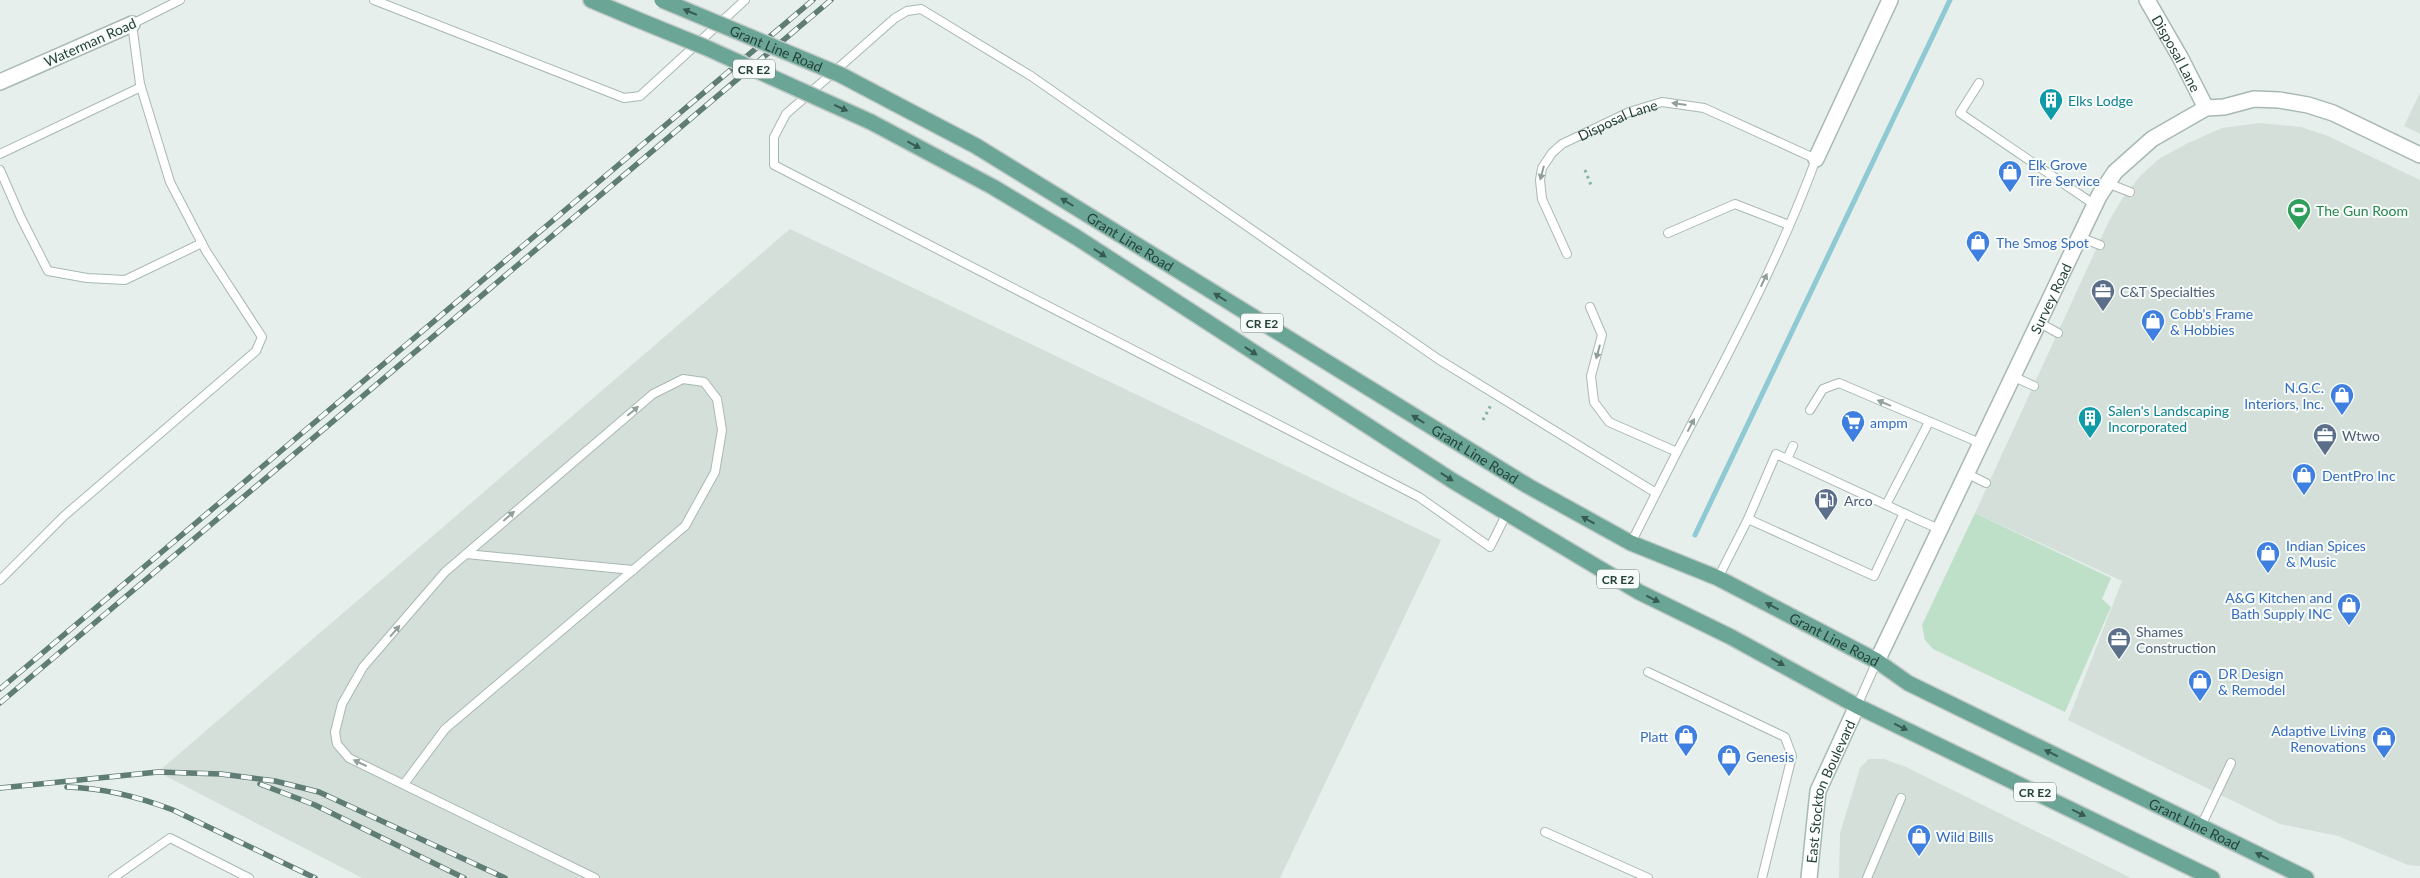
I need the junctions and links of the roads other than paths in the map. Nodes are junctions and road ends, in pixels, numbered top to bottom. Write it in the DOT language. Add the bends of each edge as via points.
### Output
graph roads {
  1 [pos="180,0"];
  2 [pos="374,0"];
  3 [pos="591,0"];
  4 [pos="662,0"];
  5 [pos="745,0"];
  6 [pos="1890,0"];
  7 [pos="2147,0"];
  8 [pos="132,24"];
  9 [pos="0,82"];
  10 [pos="1980,83"];
  11 [pos="141,87"];
  12 [pos="2206,108"];
  13 [pos="0,154"];
  14 [pos="2420,154"];
  15 [pos="1816,159"];
  16 [pos="0,170"];
  17 [pos="2107,183"];
  18 [pos="2130,192"];
  19 [pos="2095,205"];
  20 [pos="1790,225"];
  21 [pos="1668,233"];
  22 [pos="2079,237"];
  23 [pos="202,244"];
  24 [pos="2100,245"];
  25 [pos="1567,254"];
  26 [pos="1590,307"];
  27 [pos="2038,322"];
  28 [pos="2058,333"];
  29 [pos="2012,376"];
  30 [pos="2034,386"];
  31 [pos="1810,410"];
  32 [pos="1929,422"];
  33 [pos="1980,443"];
  34 [pos="1793,446"];
  35 [pos="1677,452"];
  36 [pos="1787,460"];
  37 [pos="1966,473"];
  38 [pos="1986,483"];
  39 [pos="1656,493"];
  40 [pos="1886,505"];
  41 [pos="1507,513"];
  42 [pos="1904,513"];
  43 [pos="1748,519"];
  44 [pos="1939,529"];
  45 [pos="1631,543"];
  46 [pos="466,554"];
  47 [pos="632,570"];
  48 [pos="1718,578"];
  49 [pos="0,580"];
  50 [pos="1877,661"];
  51 [pos="1648,672"];
  52 [pos="1857,706"];
  53 [pos="2231,764"];
  54 [pos="404,784"];
  55 [pos="1901,798"];
  56 [pos="2201,826"];
  57 [pos="1545,832"];
  58 [pos="113,878"];
  59 [pos="249,878"];
  60 [pos="595,878"];
  61 [pos="1648,878"];
  62 [pos="1762,878"];
  63 [pos="1809,878"];
  64 [pos="1867,878"];
  65 [pos="2212,878"];
  66 [pos="2306,878"];
  1 -- 8 [label="lane, Waterman Road"];
  2 -- 5 [label="lane" via="632,99 640,96"];
  3 -- 41 [label="main road, Grant Line Road / CR E2, one-way, bridge" via="871,122 993,187"];
  45 -- 4 [label="main road, Grant Line Road / CR E2, one-way, bridge" via="1528,486 976,146 841,75"];
  6 -- 15 [label="street"];
  7 -- 12 [label="street, Disposal Lane"];
  8 -- 9 [label="street, Waterman Road"];
  8 -- 11 [label="lane"];
  10 -- 19 [label="lane" via="1960,113"];
  11 -- 13 [label="lane"];
  11 -- 23 [label="lane" via="170,182"];
  12 -- 14 [label="street, Survey Road" via="2254,99 2308,105 2333,113"];
  12 -- 17 [label="street, Survey Road" via="2143,145"];
  15 -- 20 [label="lane"];
  15 -- 25 [label="lane, Disposal Lane, one-way" via="1704,108 1662,102 1629,112 1562,144 1542,168 1542,199"];
  16 -- 23 [label="lane" via="20,218 48,270 87,278 125,280"];
  17 -- 18 [label="lane"];
  17 -- 19 [label="street, Survey Road"];
  19 -- 22 [label="street, Survey Road"];
  20 -- 21 [label="lane" via="1735,204"];
  35 -- 20 [label="lane, one-way"];
  22 -- 24 [label="lane"];
  22 -- 27 [label="street, Survey Road"];
  23 -- 49 [label="lane" via="262,337 256,351 64,516"];
  26 -- 35 [label="lane, one-way" via="1602,335 1591,376 1594,402 1609,422"];
  27 -- 28 [label="lane"];
  27 -- 29 [label="street, Survey Road"];
  29 -- 30 [label="lane"];
  29 -- 33 [label="street, Survey Road"];
  32 -- 31 [label="lane, one-way" via="1839,383 1823,389"];
  32 -- 33 [label="lane"];
  32 -- 40 [label="lane"];
  33 -- 37 [label="street, Survey Road"];
  34 -- 36 [label="lane"];
  35 -- 39 [label="lane"];
  36 -- 40 [label="lane"];
  36 -- 43 [label="lane" via="1776,454"];
  37 -- 38 [label="lane"];
  37 -- 44 [label="street, Survey Road"];
  39 -- 41 [label="lane" via="1438,359 1031,76 921,9 914,8 895,18 786,114 774,138 774,165 1420,497 1490,547"];
  39 -- 45 [label="lane"];
  40 -- 42 [label="lane"];
  41 -- 52 [label="main road, Grant Line Road / CR E2, one-way" via="1639,592 1742,643"];
  42 -- 43 [label="lane" via="1874,576"];
  42 -- 44 [label="lane"];
  43 -- 48 [label="lane"];
  44 -- 50 [label="street, Survey Road"];
  45 -- 48 [label="main road, Grant Line Road / CR E2"];
  46 -- 47 [label="lane"];
  46 -- 47 [label="lane, one-way" via="654,394 683,379 704,382 717,399 722,430 715,472 685,526"];
  54 -- 46 [label="lane, one-way" via="349,758 337,744 335,732 342,704 363,667 445,572"];
  47 -- 54 [label="lane" via="445,730"];
  50 -- 48 [label="main road, Grant Line Road / CR E2, one-way"];
  50 -- 52 [label="lane, Survey Road"];
  56 -- 50 [label="main road, Grant Line Road / CR E2, one-way" via="1908,683"];
  51 -- 62 [label="lane" via="1785,737 1792,756"];
  52 -- 63 [label="street, East Stockton Boulevard" via="1818,791"];
  52 -- 65 [label="main road, Grant Line Road / CR E2, one-way"];
  53 -- 56 [label="lane"];
  54 -- 60 [label="lane"];
  55 -- 64 [label="lane"];
  66 -- 56 [label="main road, Grant Line Road / CR E2, one-way"];
  57 -- 61 [label="lane"];
  58 -- 59 [label="lane" via="170,838"];
}
